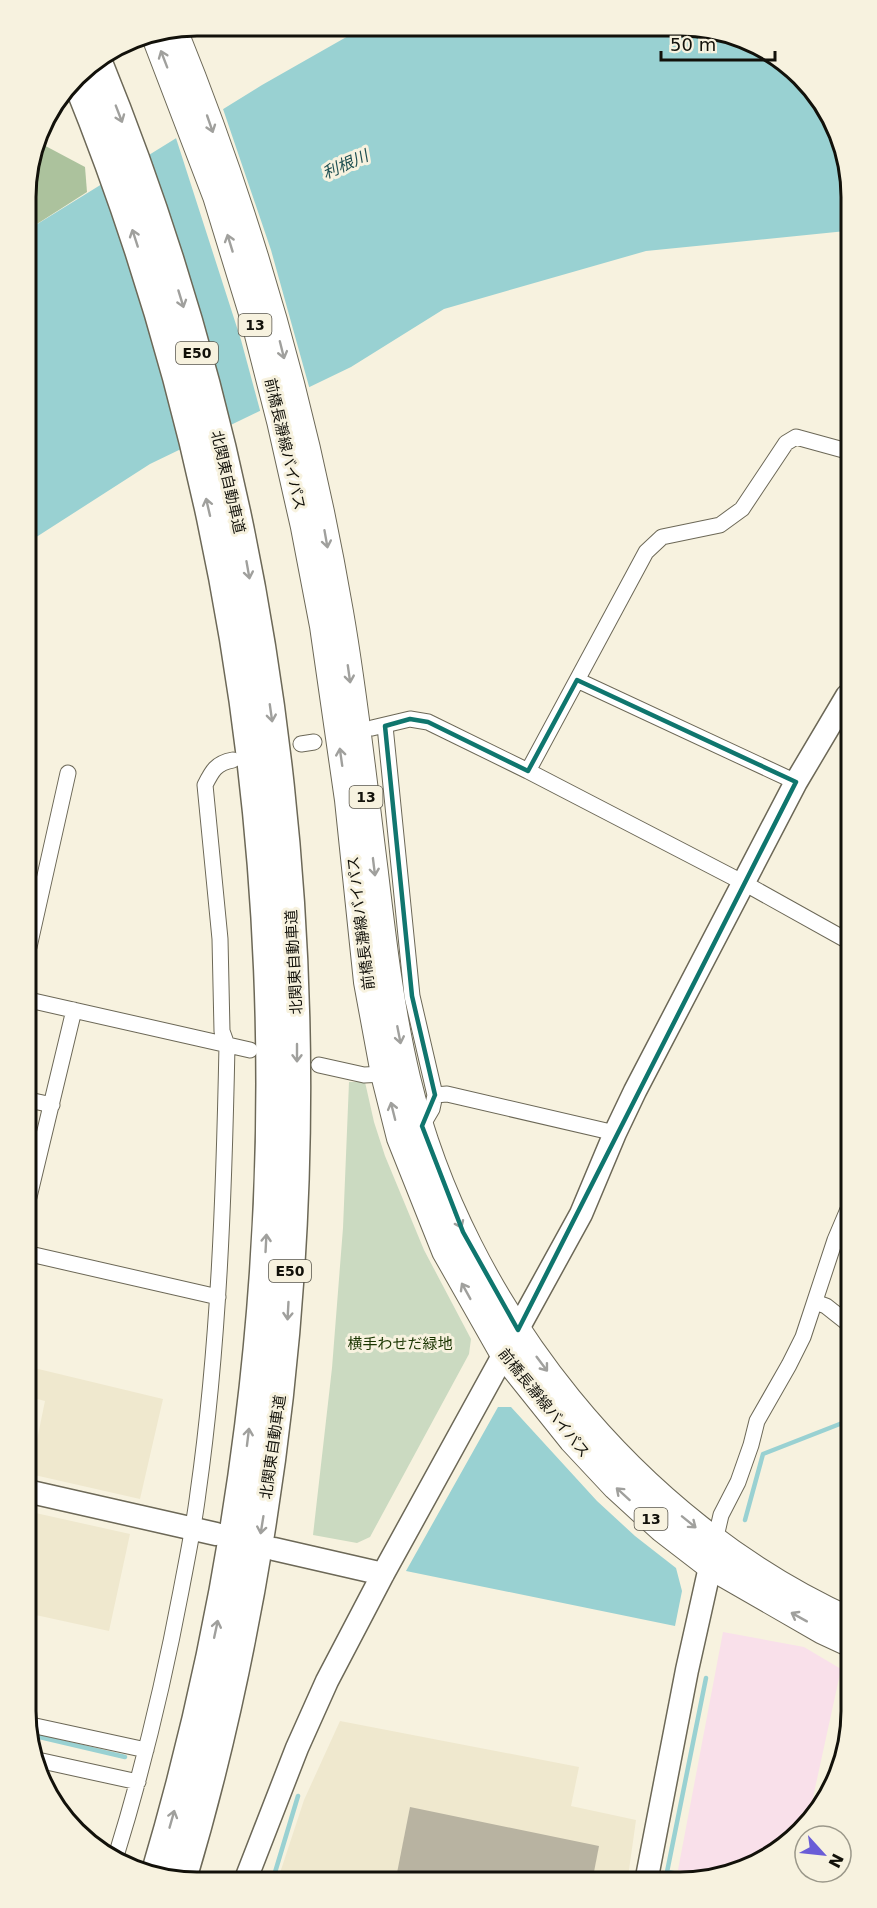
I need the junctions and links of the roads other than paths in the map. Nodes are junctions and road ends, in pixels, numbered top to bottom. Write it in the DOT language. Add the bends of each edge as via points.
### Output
graph roads {
  1 [pos="177,37"];
  2 [pos="157,41"];
  3 [pos="100,68"];
  4 [pos="80,87"];
  5 [pos="841,449"];
  6 [pos="332,621"];
  7 [pos="251,661"];
  8 [pos="577,680"];
  9 [pos="841,708"];
  10 [pos="233,760"];
  11 [pos="528,771"];
  12 [pos="69,773"];
  13 [pos="796,782"];
  14 [pos="744,883"];
  15 [pos="36,917"];
  16 [pos="841,936"];
  17 [pos="36,1002"];
  18 [pos="74,1010"];
  19 [pos="227,1045"];
  20 [pos="250,1050"];
  21 [pos="319,1065"];
  22 [pos="384,1074"];
  23 [pos="435,1095"];
  24 [pos="36,1102"];
  25 [pos="52,1105"];
  26 [pos="422,1126"];
  27 [pos="615,1133"];
  28 [pos="36,1169"];
  29 [pos="841,1226"];
  30 [pos="36,1255"];
  31 [pos="218,1297"];
  32 [pos="815,1302"];
  33 [pos="841,1318"];
  34 [pos="514,1323"];
  35 [pos="500,1348"];
  36 [pos="36,1493"];
  37 [pos="192,1529"];
  38 [pos="216,1534"];
  39 [pos="715,1541"];
  40 [pos="274,1549"];
  41 [pos="710,1566"];
  42 [pos="376,1572"];
  43 [pos="841,1617"];
  44 [pos="841,1639"];
  45 [pos="37,1726"];
  46 [pos="146,1750"];
  47 [pos="44,1761"];
  48 [pos="138,1782"];
  49 [pos="118,1851"];
  50 [pos="157,1867"];
  51 [pos="184,1872"];
  52 [pos="247,1872"];
  53 [pos="648,1872"];
  1 -- 6 [label="main road, 前橋長瀞線バイパス / 13, one-way" via="273,316 321,514"];
  6 -- 2 [label="main road, 前橋長瀞線バイパス / 13, one-way" via="299,506 255,323 216,196"];
  3 -- 7 [label="highway, 北関東自動車道 / E50, one-way" via="154,212 219,439 242,541"];
  7 -- 4 [label="highway, 北関東自動車道 / E50, one-way" via="216,545 195,449 135,237"];
  5 -- 8 [label="street" via="796,438 786,443 741,509 720,525 662,537 646,552"];
  22 -- 6 [label="main road, 前橋長瀞線バイパス / 13, one-way" via="367,982"];
  6 -- 26 [label="main road, 前橋長瀞線バイパス / 13, one-way" via="366,802 388,978 408,1080"];
  50 -- 7 [label="highway, 北関東自動車道 / E50, one-way" via="193,1740 228,1573 262,1319 271,1127 270,1020"];
  7 -- 51 [label="highway, 北関東自動車道 / E50, one-way" via="282,797 294,955 297,1128 288,1322 268,1485 237,1667"];
  8 -- 11 [label="street"];
  8 -- 13 [label="street"];
  9 -- 13 [label="street"];
  10 -- 19 [label="street" via="221,762 213,769 205,786 220,939 222,1031"];
  11 -- 14 [label="street"];
  11 -- 23 [label="street" via="428,722 410,720 378,727 412,996"];
  12 -- 15 [label="street"];
  13 -- 14 [label="street"];
  14 -- 16 [label="street"];
  14 -- 27 [label="street"];
  17 -- 18 [label="street"];
  18 -- 19 [label="street"];
  18 -- 25 [label="street"];
  19 -- 20 [label="street"];
  19 -- 31 [label="street"];
  21 -- 22 [label="street" via="364,1075"];
  35 -- 22 [label="main road, 前橋長瀞線バイパス / 13, one-way" via="445,1251 400,1138"];
  23 -- 26 [label="street"];
  23 -- 27 [label="street" via="447,1094"];
  24 -- 25 [label="street"];
  25 -- 28 [label="street"];
  26 -- 34 [label="main road, 前橋長瀞線バイパス / 13, one-way" via="459,1223"];
  27 -- 34 [label="street" via="581,1187"];
  29 -- 32 [label="street"];
  30 -- 31 [label="street"];
  31 -- 37 [label="street"];
  32 -- 33 [label="street"];
  32 -- 39 [label="street" via="803,1337 757,1420"];
  34 -- 35 [label="street"];
  34 -- 39 [label="main road, 前橋長瀞線バイパス / 13, one-way" via="561,1389 622,1462"];
  41 -- 35 [label="main road, 前橋長瀞線バイパス / 13, one-way" via="616,1487 572,1440"];
  35 -- 42 [label="street"];
  36 -- 37 [label="street"];
  37 -- 38 [label="street"];
  37 -- 46 [label="street" via="162,1689"];
  39 -- 41 [label="street"];
  39 -- 43 [label="main road, 前橋長瀞線バイパス / 13"];
  40 -- 42 [label="street"];
  44 -- 41 [label="main road, 前橋長瀞線バイパス / 13, one-way"];
  41 -- 53 [label="street"];
  42 -- 52 [label="street" via="320,1666 262,1816"];
  45 -- 46 [label="street"];
  46 -- 48 [label="street"];
  47 -- 48 [label="street"];
  48 -- 49 [label="street"];
}
